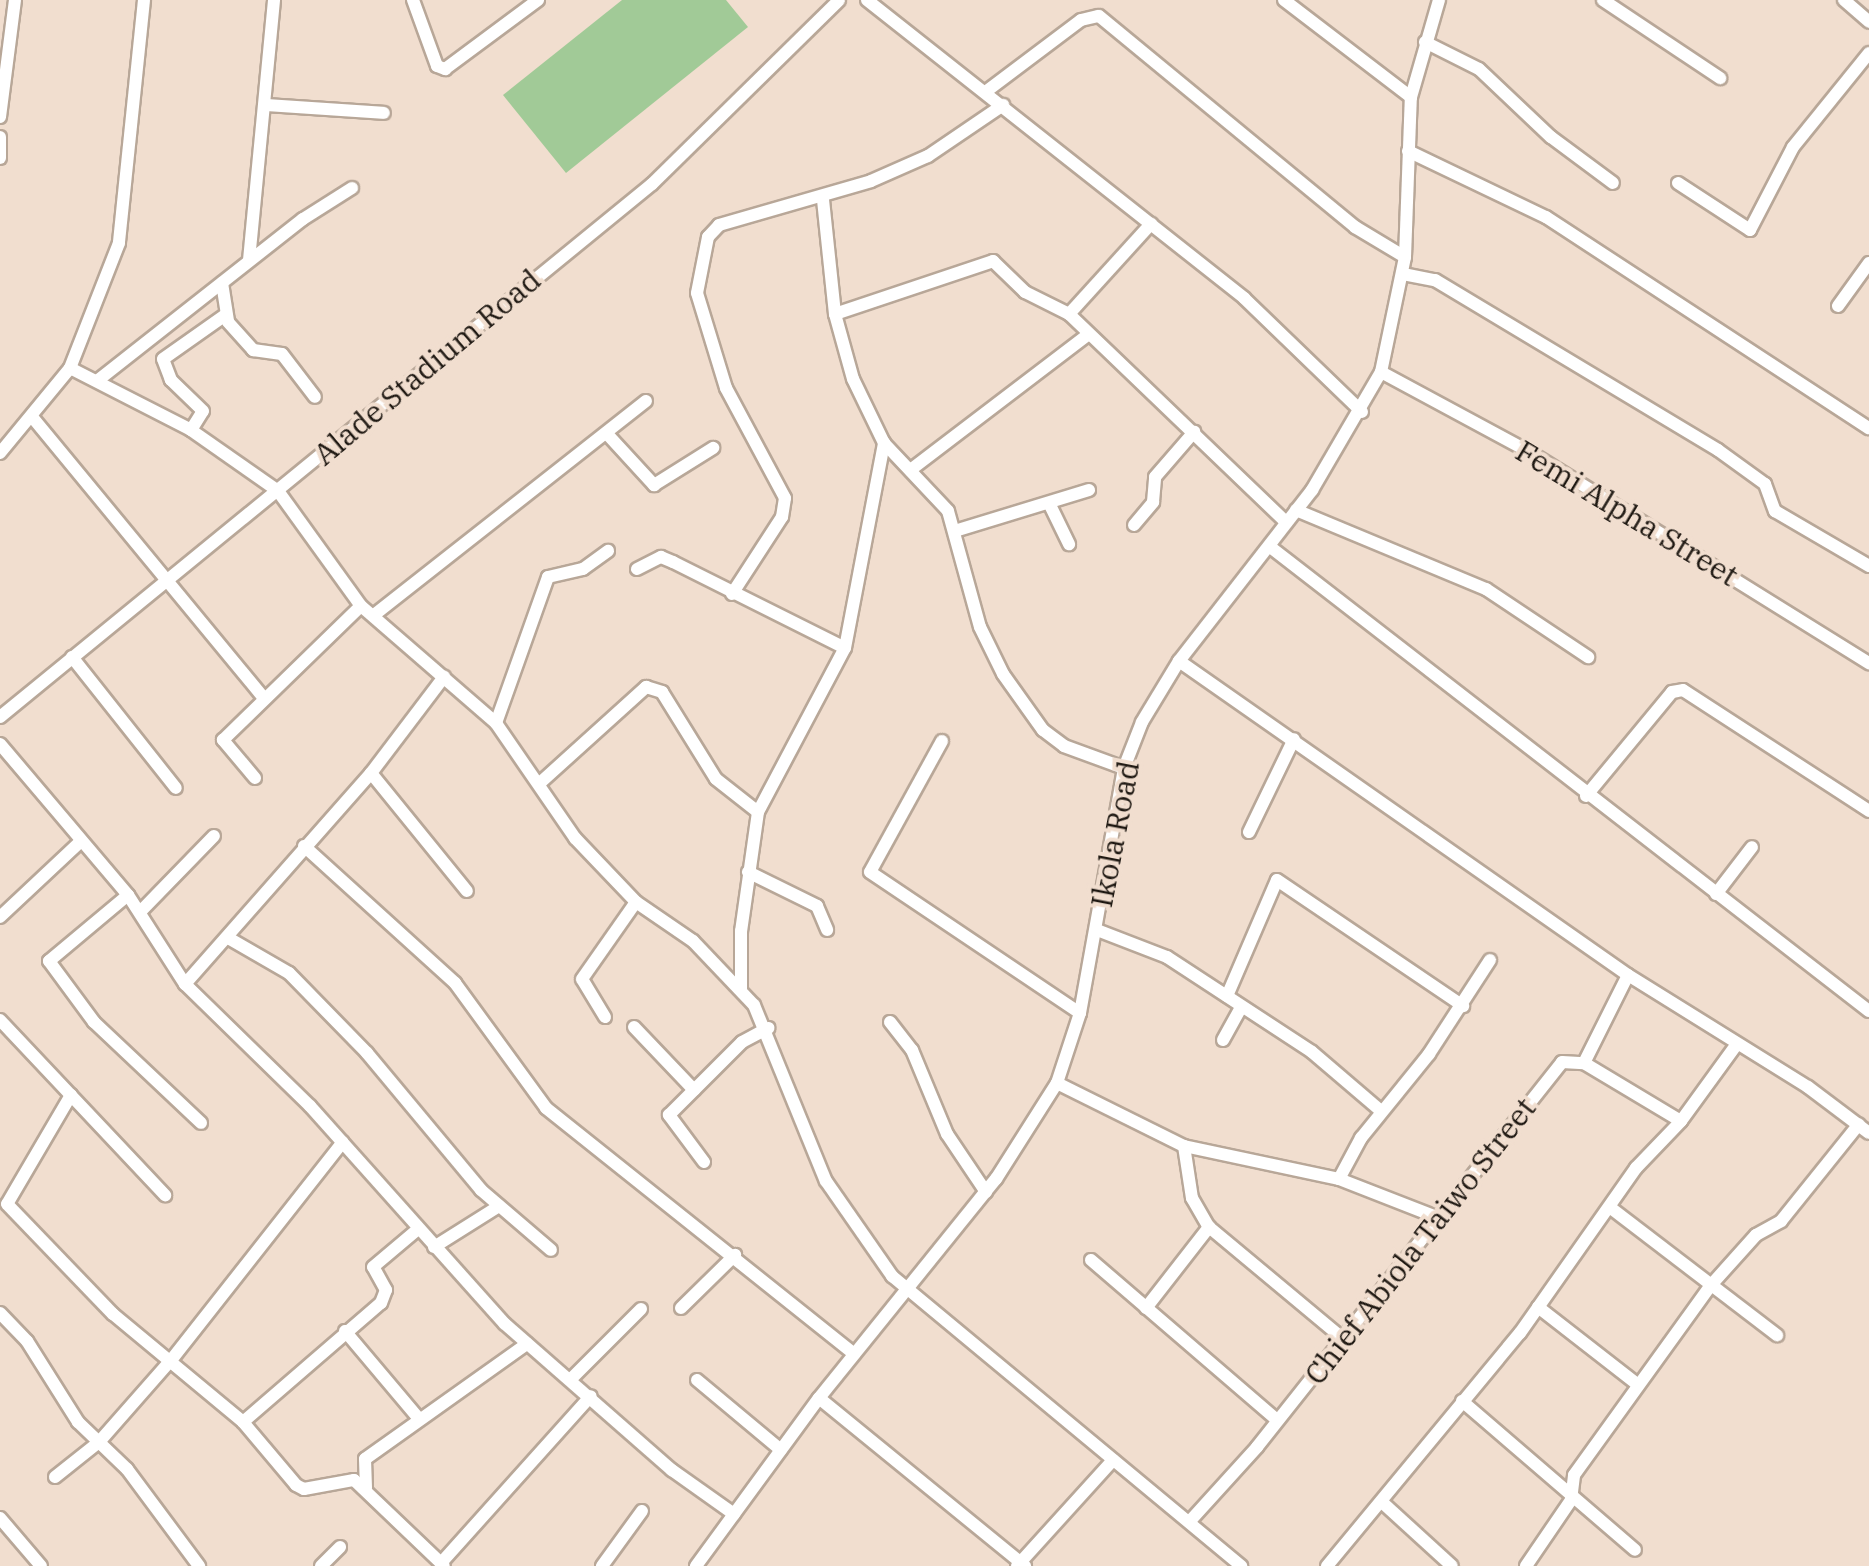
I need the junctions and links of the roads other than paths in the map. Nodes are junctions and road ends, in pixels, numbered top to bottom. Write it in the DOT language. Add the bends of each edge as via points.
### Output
graph roads {
  1 [pos="15,0"];
  2 [pos="144,0"];
  3 [pos="274,0"];
  4 [pos="413,0"];
  5 [pos="538,0"];
  6 [pos="838,0"];
  7 [pos="867,0"];
  8 [pos="1284,0"];
  9 [pos="1439,0"];
  10 [pos="1603,0"];
  11 [pos="1844,0"];
  12 [pos="1869,22"];
  13 [pos="1425,42"];
  14 [pos="1869,53"];
  15 [pos="1720,78"];
  16 [pos="988,90"];
  17 [pos="1411,98"];
  18 [pos="266,105"];
  19 [pos="1003,105"];
  20 [pos="384,114"];
  21 [pos="0,117"];
  22 [pos="0,136"];
  23 [pos="1408,151"];
  24 [pos="0,158"];
  25 [pos="1613,182"];
  26 [pos="1678,182"];
  27 [pos="352,188"];
  28 [pos="823,198"];
  29 [pos="1151,224"];
  30 [pos="1405,256"];
  31 [pos="249,260"];
  32 [pos="1869,263"];
  33 [pos="1402,274"];
  34 [pos="222,283"];
  35 [pos="1838,306"];
  36 [pos="835,314"];
  37 [pos="1069,314"];
  38 [pos="224,316"];
  39 [pos="1089,334"];
  40 [pos="70,368"];
  41 [pos="1381,372"];
  42 [pos="96,381"];
  43 [pos="315,397"];
  44 [pos="646,401"];
  45 [pos="1362,412"];
  46 [pos="34,418"];
  47 [pos="1869,428"];
  48 [pos="191,430"];
  49 [pos="1194,432"];
  50 [pos="608,436"];
  51 [pos="884,443"];
  52 [pos="713,448"];
  53 [pos="0,453"];
  54 [pos="913,468"];
  55 [pos="1089,490"];
  56 [pos="278,491"];
  57 [pos="1049,503"];
  58 [pos="1296,510"];
  59 [pos="1286,522"];
  60 [pos="1134,525"];
  61 [pos="958,530"];
  62 [pos="1069,544"];
  63 [pos="1268,546"];
  64 [pos="608,552"];
  65 [pos="1869,566"];
  66 [pos="638,569"];
  67 [pos="170,577"];
  68 [pos="732,594"];
  69 [pos="361,606"];
  70 [pos="374,616"];
  71 [pos="845,648"];
  72 [pos="1588,657"];
  73 [pos="72,658"];
  74 [pos="1179,661"];
  75 [pos="1869,663"];
  76 [pos="444,678"];
  77 [pos="264,698"];
  78 [pos="0,717"];
  79 [pos="496,724"];
  80 [pos="1294,740"];
  81 [pos="942,741"];
  82 [pos="0,744"];
  83 [pos="1124,768"];
  84 [pos="371,773"];
  85 [pos="255,778"];
  86 [pos="541,782"];
  87 [pos="176,788"];
  88 [pos="1586,796"];
  89 [pos="758,812"];
  90 [pos="1869,812"];
  91 [pos="1249,832"];
  92 [pos="214,836"];
  93 [pos="81,840"];
  94 [pos="304,846"];
  95 [pos="1752,847"];
  96 [pos="748,872"];
  97 [pos="467,891"];
  98 [pos="1716,894"];
  99 [pos="128,895"];
  100 [pos="636,902"];
  101 [pos="140,912"];
  102 [pos="0,916"];
  103 [pos="826,930"];
  104 [pos="1097,930"];
  105 [pos="230,939"];
  106 [pos="1490,960"];
  107 [pos="1628,975"];
  108 [pos="185,984"];
  109 [pos="742,990"];
  110 [pos="1227,996"];
  111 [pos="1463,1006"];
  112 [pos="1240,1007"];
  113 [pos="1869,1011"];
  114 [pos="1080,1012"];
  115 [pos="605,1017"];
  116 [pos="0,1020"];
  117 [pos="890,1022"];
  118 [pos="634,1028"];
  119 [pos="768,1028"];
  120 [pos="1223,1040"];
  121 [pos="1736,1044"];
  122 [pos="1584,1064"];
  123 [pos="1056,1082"];
  124 [pos="694,1090"];
  125 [pos="71,1094"];
  126 [pos="1380,1110"];
  127 [pos="1681,1121"];
  128 [pos="201,1123"];
  129 [pos="1864,1128"];
  130 [pos="344,1142"];
  131 [pos="1184,1146"];
  132 [pos="704,1162"];
  133 [pos="1338,1180"];
  134 [pos="986,1192"];
  135 [pos="165,1195"];
  136 [pos="499,1206"];
  137 [pos="1612,1209"];
  138 [pos="1440,1218"];
  139 [pos="1209,1226"];
  140 [pos="417,1230"];
  141 [pos="434,1247"];
  142 [pos="551,1250"];
  143 [pos="735,1256"];
  144 [pos="1092,1260"];
  145 [pos="1712,1284"];
  146 [pos="908,1288"];
  147 [pos="1538,1307"];
  148 [pos="681,1308"];
  149 [pos="1146,1308"];
  150 [pos="641,1309"];
  151 [pos="0,1313"];
  152 [pos="345,1331"];
  153 [pos="1777,1335"];
  154 [pos="1342,1338"];
  155 [pos="527,1344"];
  156 [pos="854,1354"];
  157 [pos="172,1359"];
  158 [pos="571,1378"];
  159 [pos="697,1380"];
  160 [pos="1637,1384"];
  161 [pos="591,1396"];
  162 [pos="820,1398"];
  163 [pos="1462,1401"];
  164 [pos="418,1419"];
  165 [pos="1277,1420"];
  166 [pos="242,1422"];
  167 [pos="99,1442"];
  168 [pos="781,1450"];
  169 [pos="1113,1460"];
  170 [pos="55,1477"];
  171 [pos="366,1488"];
  172 [pos="1571,1500"];
  173 [pos="1383,1504"];
  174 [pos="642,1511"];
  175 [pos="734,1514"];
  176 [pos="0,1518"];
  177 [pos="1190,1521"];
  178 [pos="340,1546"];
  179 [pos="1635,1550"];
  180 [pos="442,1564"];
  181 [pos="1021,1565"];
  182 [pos="40,1566"];
  183 [pos="199,1566"];
  184 [pos="321,1566"];
  185 [pos="602,1566"];
  186 [pos="696,1566"];
  187 [pos="1241,1566"];
  188 [pos="1327,1566"];
  189 [pos="1452,1566"];
  190 [pos="1526,1566"];
  1 -- 21 [label="street"];
  2 -- 40 [label="street" via="119,242"];
  3 -- 18 [label="street"];
  4 -- 5 [label="street" via="437,66 446,69"];
  6 -- 56 [label="street, Alade Stadium Road" via="652,184"];
  7 -- 16 [label="street"];
  8 -- 17 [label="street"];
  9 -- 13 [label="street, Ikola Road"];
  10 -- 15 [label="street"];
  11 -- 12 [label="street"];
  13 -- 17 [label="street, Ikola Road"];
  13 -- 25 [label="street" via="1478,69 1551,137"];
  14 -- 26 [label="street" via="1793,146 1750,230"];
  16 -- 19 [label="street"];
  16 -- 30 [label="street" via="1081,20 1099,16 1355,226"];
  17 -- 23 [label="street, Ikola Road"];
  18 -- 20 [label="street"];
  18 -- 31 [label="street"];
  19 -- 28 [label="street" via="928,156"];
  19 -- 29 [label="street"];
  22 -- 24 [label="street"];
  23 -- 30 [label="street, Ikola Road"];
  23 -- 47 [label="street" via="1546,217"];
  27 -- 31 [label="street"];
  28 -- 36 [label="street"];
  28 -- 68 [label="street" via="719,225 704,249 696,293 726,388 786,498 782,517"];
  29 -- 37 [label="street"];
  29 -- 45 [label="street" via="1244,298"];
  30 -- 33 [label="street, Ikola Road"];
  31 -- 34 [label="street"];
  32 -- 35 [label="street"];
  33 -- 41 [label="street, Ikola Road"];
  33 -- 65 [label="street" via="1444,286 1718,450 1765,484 1775,510"];
  34 -- 38 [label="street"];
  34 -- 42 [label="street"];
  36 -- 37 [label="street" via="989,260 1024,292"];
  36 -- 51 [label="street" via="853,380"];
  37 -- 39 [label="street"];
  38 -- 43 [label="street" via="253,350 282,354"];
  38 -- 48 [label="street" via="163,359 171,380 203,411"];
  39 -- 49 [label="street"];
  39 -- 54 [label="street"];
  40 -- 42 [label="street"];
  40 -- 46 [label="street"];
  41 -- 45 [label="street, Ikola Road"];
  41 -- 75 [label="street, Femi Alpha Street" via="1528,452"];
  42 -- 48 [label="street"];
  44 -- 50 [label="street"];
  45 -- 58 [label="street, Ikola Road"];
  46 -- 53 [label="street"];
  46 -- 67 [label="street" via="106,514"];
  48 -- 56 [label="street"];
  49 -- 59 [label="street"];
  49 -- 60 [label="street" via="1155,477 1153,502"];
  50 -- 52 [label="street" via="662,486"];
  50 -- 70 [label="street"];
  51 -- 54 [label="street"];
  51 -- 71 [label="street"];
  54 -- 61 [label="street"];
  55 -- 57 [label="street"];
  56 -- 67 [label="street, Alade Stadium Road"];
  56 -- 69 [label="street"];
  57 -- 61 [label="street"];
  57 -- 62 [label="street"];
  58 -- 59 [label="street, Ikola Road"];
  58 -- 72 [label="street" via="1486,589"];
  59 -- 63 [label="street, Ikola Road"];
  61 -- 83 [label="street" via="975,612 1003,674 1043,730 1080,753"];
  63 -- 74 [label="street, Ikola Road"];
  63 -- 88 [label="street"];
  64 -- 79 [label="street" via="583,570 548,577"];
  66 -- 68 [label="street" via="661,558"];
  67 -- 73 [label="street, Alade Stadium Road"];
  67 -- 77 [label="street"];
  68 -- 71 [label="street"];
  69 -- 70 [label="street"];
  69 -- 77 [label="street"];
  70 -- 76 [label="street"];
  71 -- 89 [label="street"];
  73 -- 78 [label="street, Alade Stadium Road"];
  73 -- 87 [label="street"];
  74 -- 80 [label="street"];
  74 -- 83 [label="street, Ikola Road" via="1142,722"];
  76 -- 79 [label="street"];
  76 -- 84 [label="street"];
  77 -- 85 [label="street" via="222,743"];
  79 -- 86 [label="street"];
  80 -- 91 [label="street"];
  80 -- 107 [label="street"];
  81 -- 114 [label="street" via="870,872"];
  82 -- 93 [label="street"];
  83 -- 104 [label="street, Ikola Road"];
  84 -- 94 [label="street"];
  84 -- 97 [label="street"];
  86 -- 89 [label="street" via="654,686 716,779"];
  86 -- 100 [label="street" via="575,838"];
  88 -- 90 [label="street" via="1672,692 1682,690"];
  88 -- 98 [label="street"];
  89 -- 96 [label="street"];
  92 -- 101 [label="street"];
  93 -- 99 [label="street"];
  93 -- 102 [label="street"];
  94 -- 105 [label="street"];
  94 -- 143 [label="street" via="455,983 546,1108"];
  95 -- 98 [label="street"];
  96 -- 103 [label="street" via="814,904"];
  96 -- 109 [label="street"];
  98 -- 113 [label="street"];
  99 -- 101 [label="street"];
  99 -- 128 [label="street" via="49,961 94,1022"];
  100 -- 109 [label="street" via="694,942"];
  100 -- 115 [label="street" via="582,979"];
  101 -- 108 [label="street"];
  104 -- 110 [label="street" via="1166,957"];
  104 -- 114 [label="street, Ikola Road"];
  105 -- 108 [label="street"];
  105 -- 136 [label="street" via="289,973"];
  106 -- 111 [label="street"];
  107 -- 121 [label="street"];
  107 -- 122 [label="street"];
  108 -- 130 [label="street"];
  109 -- 119 [label="street"];
  110 -- 111 [label="street" via="1277,880"];
  110 -- 112 [label="street"];
  111 -- 126 [label="street"];
  112 -- 120 [label="street"];
  112 -- 126 [label="street" via="1312,1052"];
  114 -- 123 [label="street, Ikola Road"];
  116 -- 125 [label="street"];
  117 -- 134 [label="street" via="912,1050 947,1134"];
  118 -- 124 [label="street"];
  119 -- 124 [label="street" via="742,1042"];
  119 -- 146 [label="street" via="826,1181 892,1276"];
  121 -- 127 [label="street"];
  121 -- 129 [label="street"];
  122 -- 127 [label="street"];
  122 -- 138 [label="street, Chief Abiola Taiwo Street" via="1557,1066"];
  123 -- 131 [label="street"];
  123 -- 134 [label="street, Ikola Road"];
  124 -- 132 [label="street" via="669,1118"];
  125 -- 135 [label="street"];
  125 -- 157 [label="street" via="7,1204 113,1314"];
  126 -- 133 [label="street"];
  127 -- 137 [label="street" via="1636,1168"];
  129 -- 145 [label="street"];
  130 -- 140 [label="street"];
  130 -- 157 [label="street"];
  131 -- 133 [label="street"];
  131 -- 139 [label="street" via="1192,1198"];
  133 -- 138 [label="street"];
  134 -- 146 [label="street, Ikola Road"];
  136 -- 141 [label="street"];
  136 -- 142 [label="street"];
  137 -- 145 [label="street"];
  137 -- 147 [label="street"];
  138 -- 154 [label="street, Chief Abiola Taiwo Street"];
  139 -- 149 [label="street"];
  139 -- 154 [label="street"];
  140 -- 141 [label="street"];
  140 -- 152 [label="street" via="374,1267 386,1297"];
  141 -- 155 [label="street"];
  143 -- 148 [label="street"];
  143 -- 156 [label="street"];
  144 -- 149 [label="street"];
  145 -- 153 [label="street"];
  145 -- 160 [label="street"];
  146 -- 156 [label="street, Ikola Road"];
  146 -- 169 [label="street"];
  147 -- 160 [label="street"];
  147 -- 163 [label="street"];
  149 -- 165 [label="street"];
  150 -- 158 [label="street"];
  151 -- 167 [label="street"];
  152 -- 164 [label="street"];
  152 -- 166 [label="street"];
  154 -- 165 [label="street, Chief Abiola Taiwo Street"];
  155 -- 158 [label="street"];
  155 -- 164 [label="street"];
  156 -- 162 [label="street, Ikola Road"];
  157 -- 166 [label="street"];
  157 -- 167 [label="street"];
  158 -- 161 [label="street"];
  159 -- 168 [label="street"];
  160 -- 172 [label="street" via="1574,1475"];
  161 -- 175 [label="street" via="672,1470"];
  161 -- 180 [label="street"];
  162 -- 168 [label="street, Ikola Road"];
  162 -- 181 [label="street"];
  163 -- 172 [label="street"];
  163 -- 173 [label="street"];
  164 -- 171 [label="street" via="365,1460"];
  165 -- 177 [label="street, Chief Abiola Taiwo Street"];
  166 -- 171 [label="street" via="300,1488 348,1480"];
  167 -- 170 [label="street"];
  167 -- 183 [label="street"];
  168 -- 175 [label="street, Ikola Road"];
  169 -- 177 [label="street"];
  169 -- 181 [label="street"];
  171 -- 180 [label="street"];
  172 -- 179 [label="street"];
  172 -- 190 [label="street"];
  173 -- 188 [label="street"];
  173 -- 189 [label="street"];
  174 -- 185 [label="street"];
  175 -- 186 [label="street, Ikola Road"];
  176 -- 182 [label="street"];
  177 -- 187 [label="street"];
  178 -- 184 [label="street"];
}
